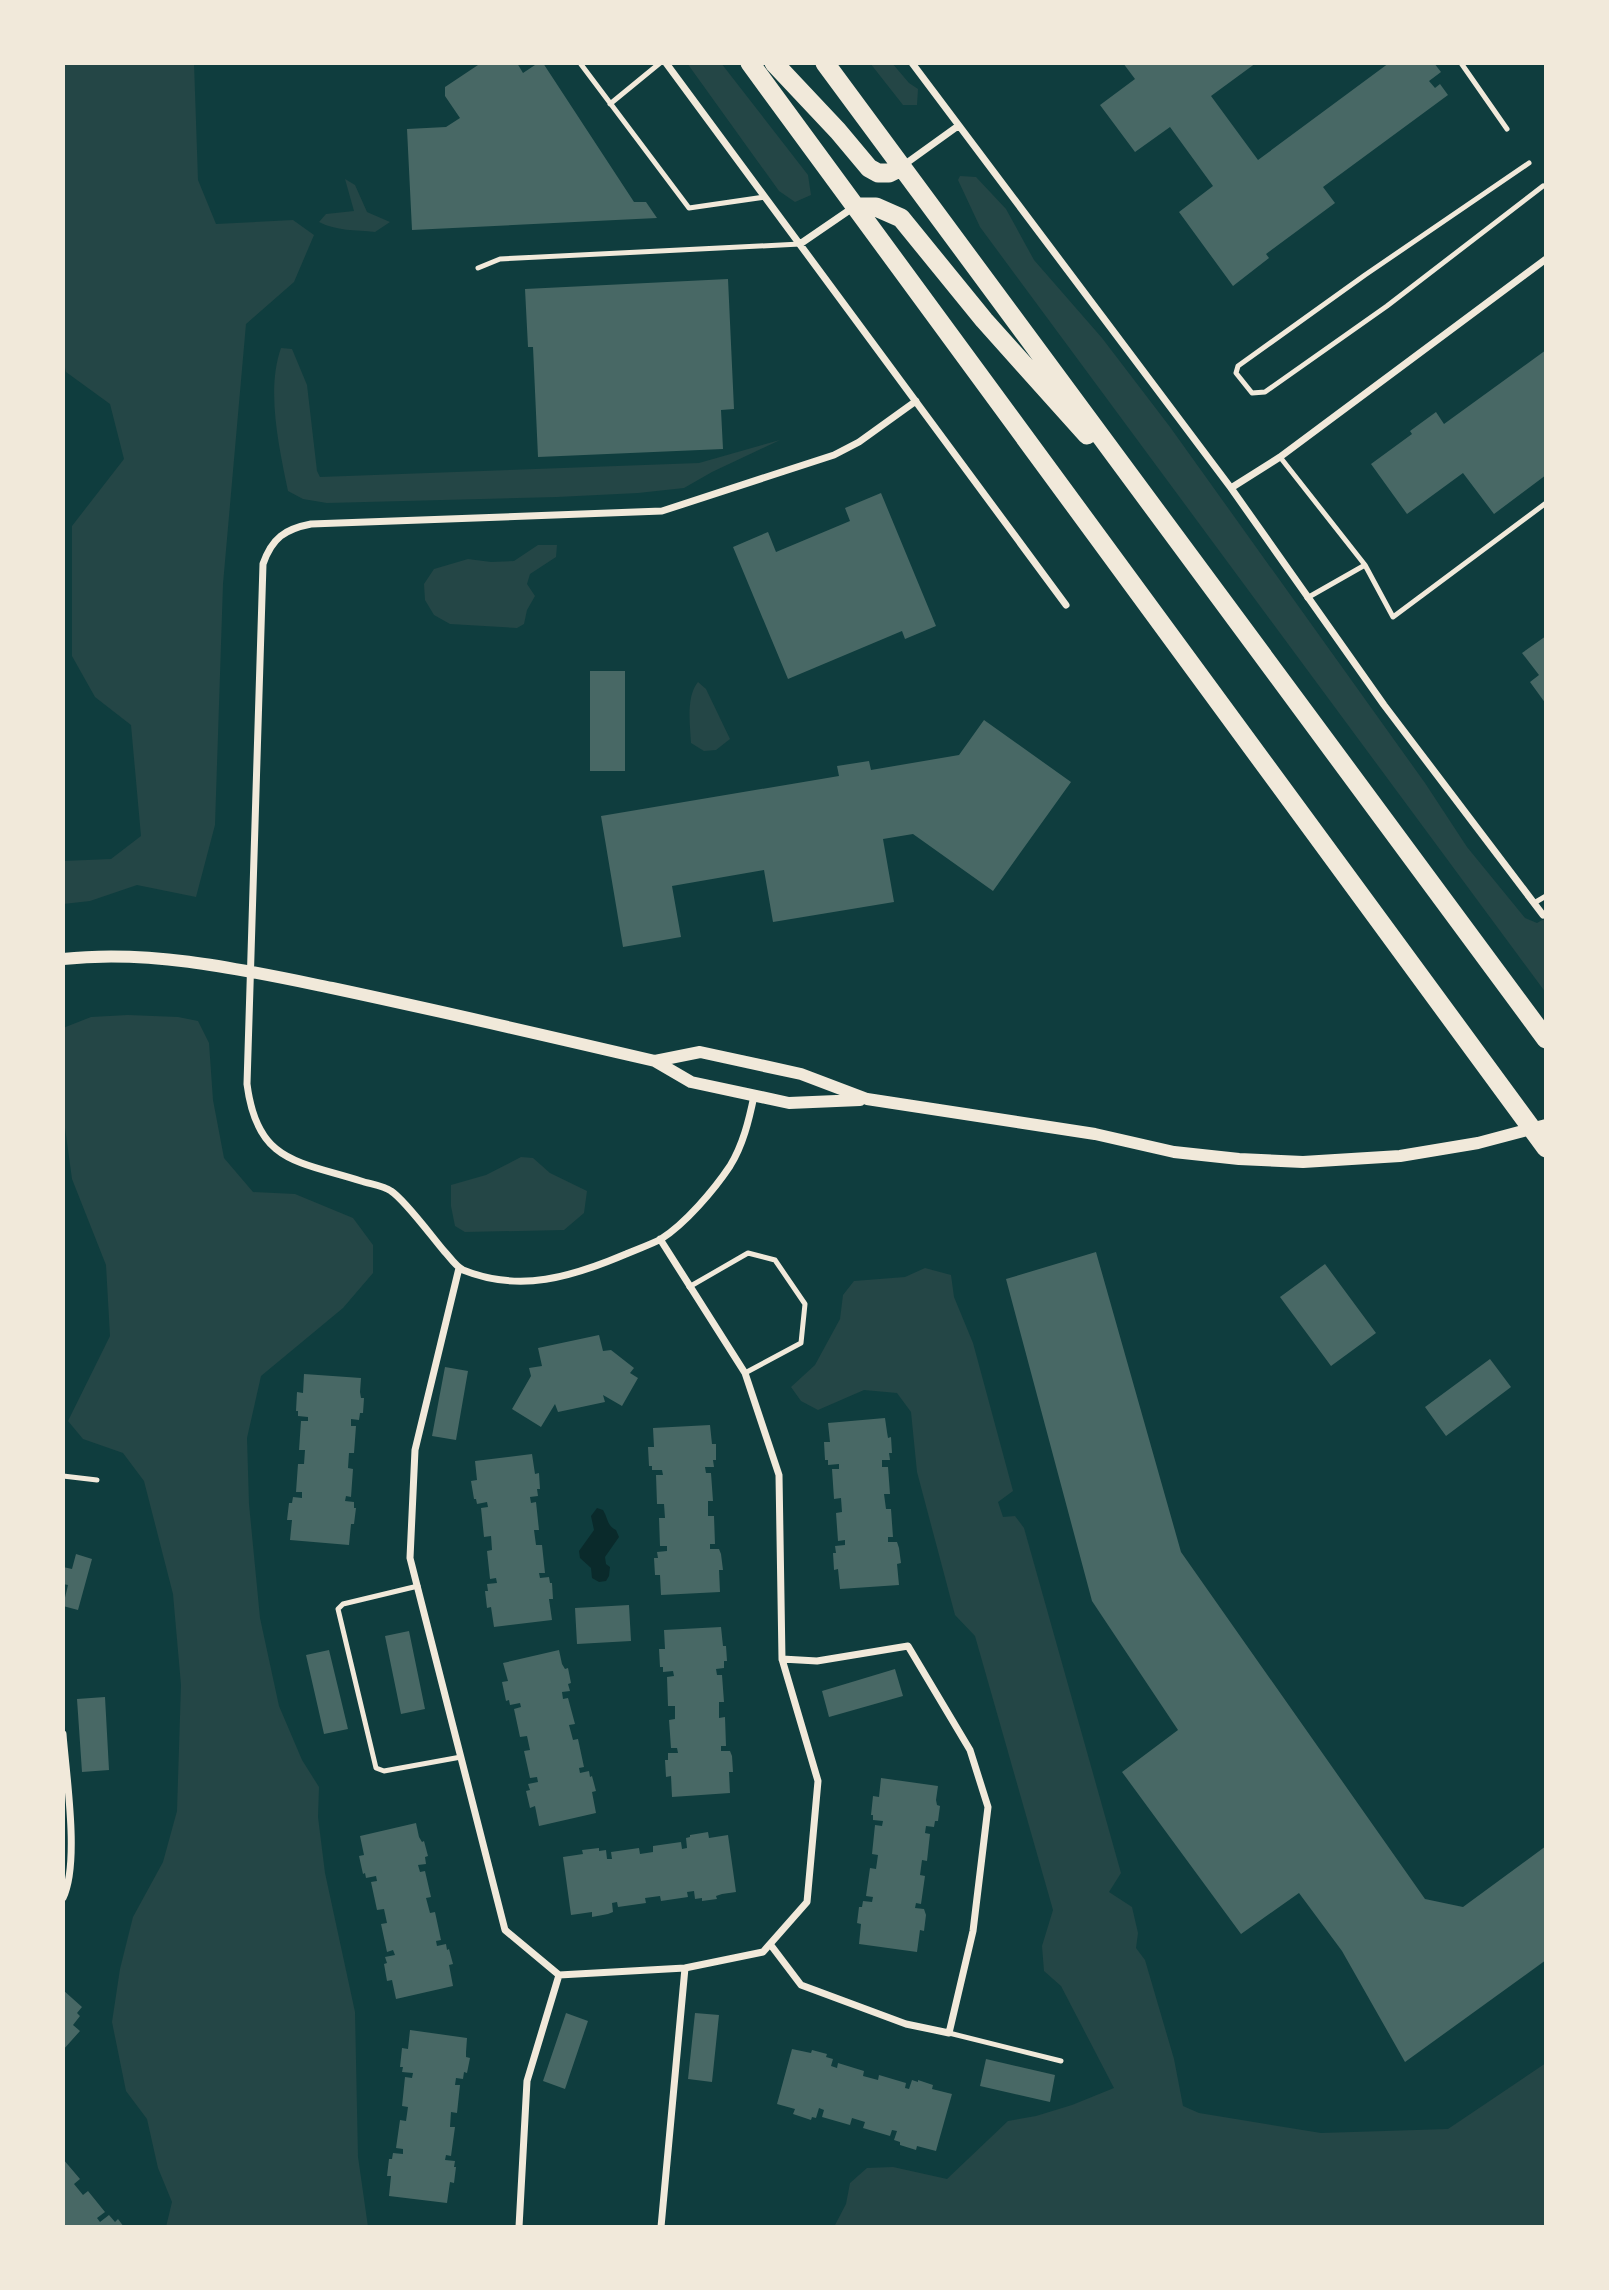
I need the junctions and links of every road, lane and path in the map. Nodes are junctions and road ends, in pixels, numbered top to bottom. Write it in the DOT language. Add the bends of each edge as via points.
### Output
graph roads {
  1 [pos="580,63"];
  2 [pos="660,63"];
  3 [pos="666,63"];
  4 [pos="750,63"];
  5 [pos="774,63"];
  6 [pos="825,63"];
  7 [pos="912,63"];
  8 [pos="1461,63"];
  9 [pos="610,104"];
  10 [pos="958,126"];
  11 [pos="1507,129"];
  12 [pos="1529,163"];
  13 [pos="901,167"];
  14 [pos="1543,186"];
  15 [pos="765,197"];
  16 [pos="855,207"];
  17 [pos="800,244"];
  18 [pos="1546,259"];
  19 [pos="478,268"];
  20 [pos="916,401"];
  21 [pos="1280,457"];
  22 [pos="1231,488"];
  23 [pos="1149,499"];
  24 [pos="1546,503"];
  25 [pos="1366,565"];
  26 [pos="1307,598"];
  27 [pos="1066,605"];
  28 [pos="1546,896"];
  29 [pos="1534,903"];
  30 [pos="1543,915"];
  31 [pos="63,959"];
  32 [pos="250,971"];
  33 [pos="1546,1039"];
  34 [pos="655,1061"];
  35 [pos="754,1096"];
  36 [pos="867,1099"];
  37 [pos="1539,1128"];
  38 [pos="1546,1148"];
  39 [pos="660,1239"];
  40 [pos="459,1268"];
  41 [pos="690,1287"];
  42 [pos="745,1373"];
  43 [pos="63,1476"];
  44 [pos="97,1480"];
  45 [pos="418,1586"];
  46 [pos="782,1659"];
  47 [pos="63,1734"];
  48 [pos="461,1757"];
  49 [pos="63,1898"];
  50 [pos="770,1944"];
  51 [pos="685,1968"];
  52 [pos="559,1975"];
  53 [pos="949,2033"];
  54 [pos="1061,2061"];
  55 [pos="519,2227"];
  56 [pos="661,2227"];
  1 -- 9 [label="lane"];
  2 -- 9 [label="lane"];
  3 -- 15 [label="street"];
  4 -- 16 [label="highway"];
  5 -- 13 [label="highway" via="869,168 889,173"];
  6 -- 13 [label="highway"];
  7 -- 10 [label="street"];
  8 -- 11 [label="lane"];
  9 -- 15 [label="lane" via="689,208"];
  10 -- 13 [label="street"];
  10 -- 22 [label="street"];
  12 -- 14 [label="lane" via="1238,366 1237,373 1252,393 1265,392 1388,306"];
  13 -- 23 [label="highway"];
  15 -- 17 [label="street"];
  16 -- 17 [label="street"];
  16 -- 23 [label="highway" via="877,207 901,218 1044,389"];
  16 -- 37 [label="highway"];
  17 -- 19 [label="lane" via="500,259"];
  17 -- 20 [label="street"];
  18 -- 21 [label="street"];
  20 -- 27 [label="street"];
  20 -- 32 [label="street" via="834,456 662,511 311,524 291,528 279,538 268,548 262,564"];
  21 -- 22 [label="street"];
  21 -- 25 [label="lane"];
  22 -- 26 [label="street"];
  23 -- 33 [label="highway"];
  24 -- 25 [label="lane" via="1393,617"];
  25 -- 26 [label="lane"];
  26 -- 29 [label="street"];
  28 -- 29 [label="lane"];
  29 -- 30 [label="street"];
  31 -- 32 [label="street" via="159,958"];
  32 -- 34 [label="street"];
  32 -- 40 [label="street" via="247,1084 250,1108 260,1130 294,1162 391,1191"];
  34 -- 35 [label="street" via="691,1082"];
  34 -- 36 [label="street" via="700,1052 801,1074"];
  35 -- 36 [label="street" via="789,1103"];
  35 -- 39 [label="street" via="730,1166 687,1218"];
  36 -- 37 [label="street" via="1095,1134 1174,1152 1276,1161 1400,1156"];
  37 -- 38 [label="highway"];
  39 -- 40 [label="street" via="573,1275 540,1280 510,1282"];
  39 -- 41 [label="street"];
  40 -- 45 [label="street" via="415,1450 410,1558"];
  41 -- 42 [label="street"];
  41 -- 42 [label="lane" via="748,1253 775,1260 804,1304 801,1343"];
  42 -- 46 [label="street" via="779,1475"];
  43 -- 44 [label="lane"];
  45 -- 48 [label="street"];
  45 -- 48 [label="lane" via="338,1609 376,1768 384,1771"];
  46 -- 50 [label="street" via="818,1781 807,1902"];
  46 -- 53 [label="street" via="817,1661 908,1646 970,1750 988,1807 973,1931"];
  47 -- 49 [label="street" via="71,1845"];
  48 -- 52 [label="street" via="505,1930"];
  50 -- 51 [label="street" via="763,1952"];
  50 -- 53 [label="street" via="801,1985 906,2024"];
  51 -- 52 [label="street"];
  51 -- 56 [label="street"];
  52 -- 55 [label="street" via="527,2081"];
  53 -- 54 [label="lane"];
}
